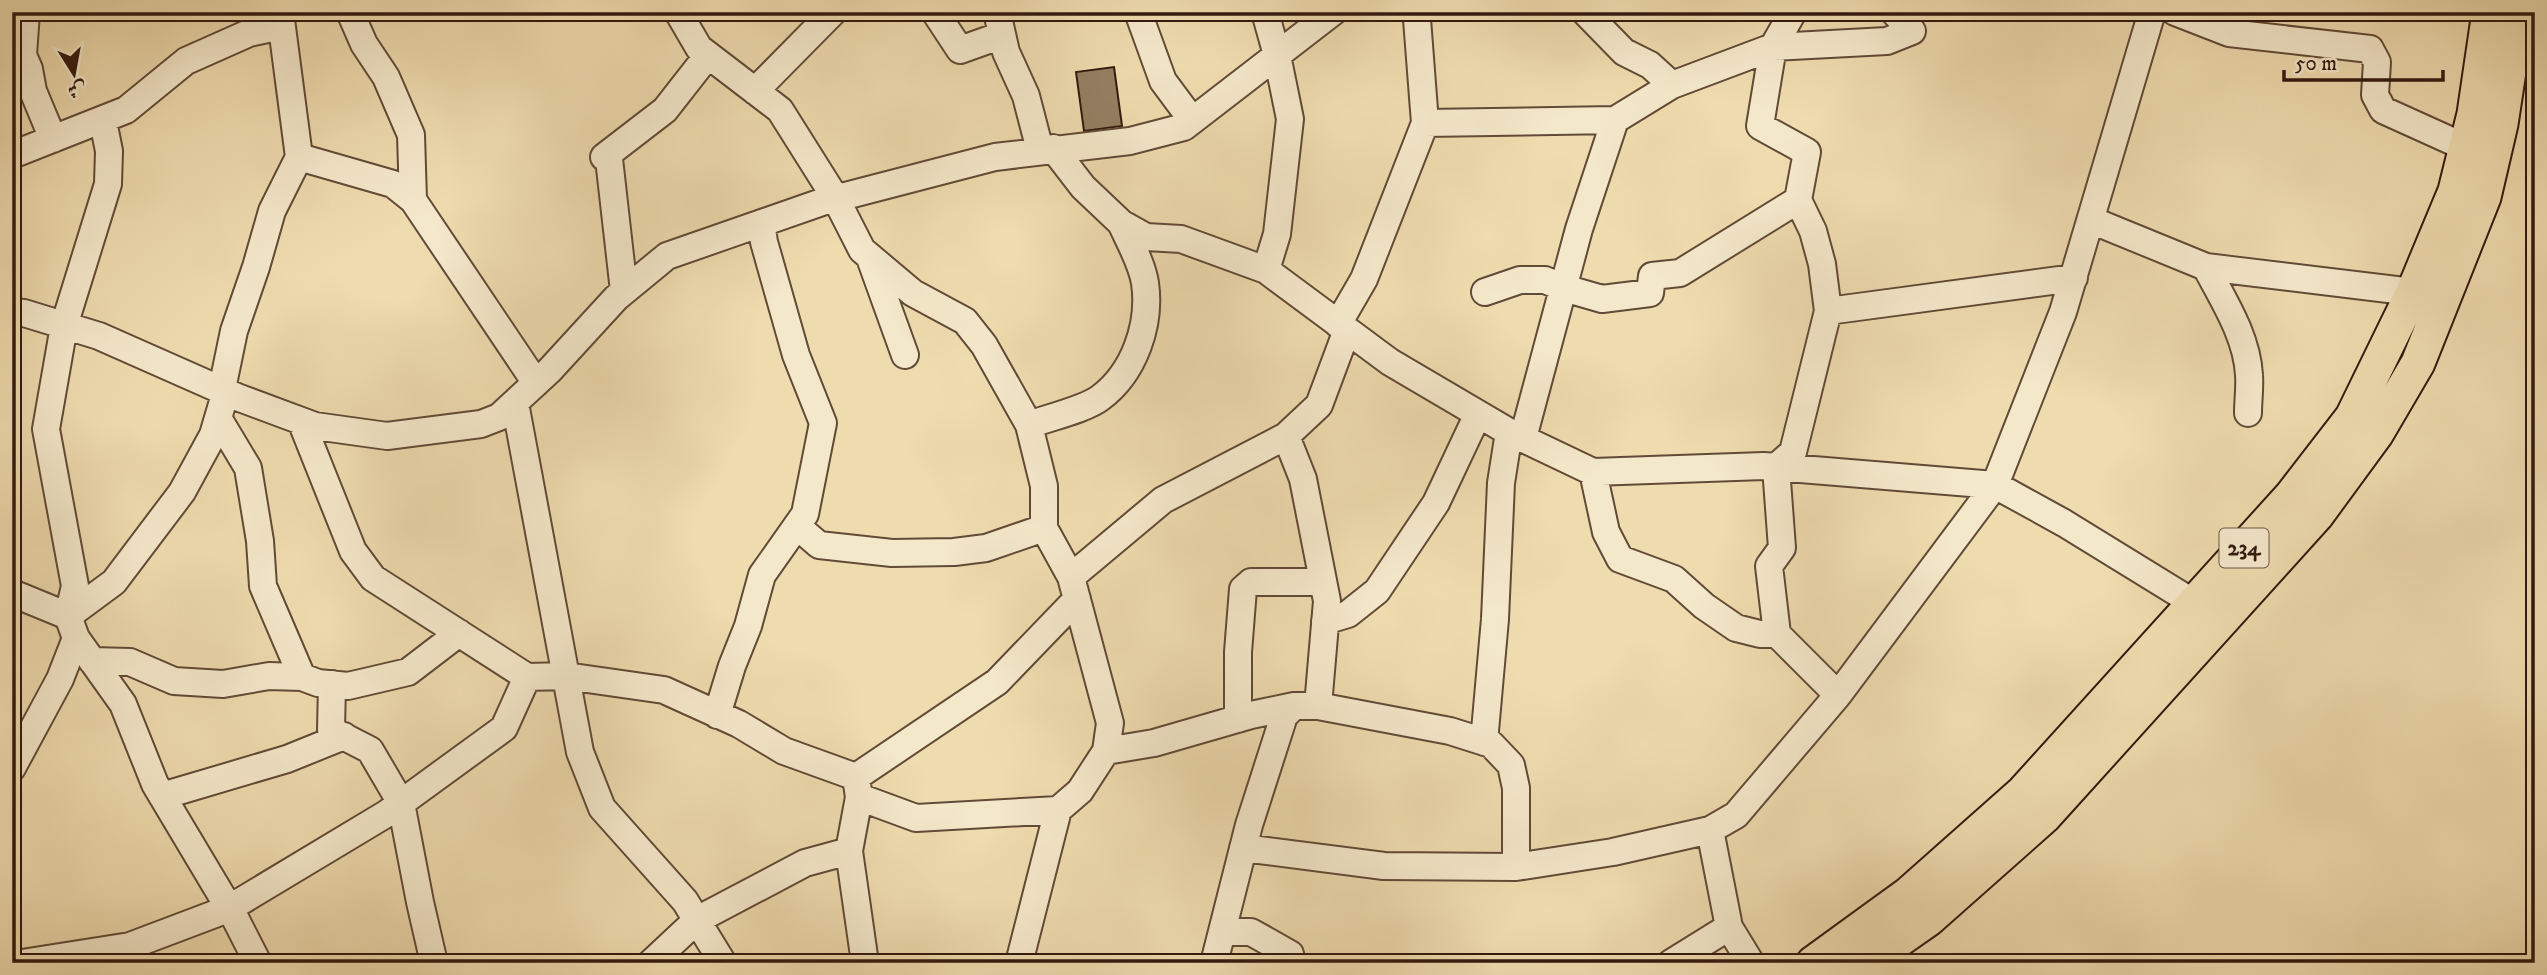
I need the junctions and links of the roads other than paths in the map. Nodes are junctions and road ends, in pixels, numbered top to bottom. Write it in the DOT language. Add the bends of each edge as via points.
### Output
graph roads {
  1 [pos="26,12"];
  2 [pos="350,12"];
  3 [pos="678,12"];
  4 [pos="832,12"];
  5 [pos="935,12"];
  6 [pos="1138,12"];
  7 [pos="1265,12"];
  8 [pos="1333,12"];
  9 [pos="1414,12"];
  10 [pos="1585,12"];
  11 [pos="1793,12"];
  12 [pos="1894,12"];
  13 [pos="2152,12"];
  14 [pos="2175,12"];
  15 [pos="2489,12"];
  16 [pos="2518,12"];
  17 [pos="281,19"];
  18 [pos="1000,23"];
  19 [pos="1773,47"];
  20 [pos="17,54"];
  21 [pos="708,55"];
  22 [pos="1277,55"];
  23 [pos="1672,85"];
  24 [pos="755,91"];
  25 [pos="1192,120"];
  26 [pos="1615,120"];
  27 [pos="103,121"];
  28 [pos="1424,122"];
  29 [pos="53,139"];
  30 [pos="2467,148"];
  31 [pos="1046,149"];
  32 [pos="12,155"];
  33 [pos="299,157"];
  34 [pos="836,199"];
  35 [pos="413,200"];
  36 [pos="1798,200"];
  37 [pos="2091,220"];
  38 [pos="761,223"];
  39 [pos="1121,223"];
  40 [pos="869,256"];
  41 [pos="2206,267"];
  42 [pos="1266,270"];
  43 [pos="2074,278"];
  44 [pos="1564,288"];
  45 [pos="624,292"];
  46 [pos="1485,292"];
  47 [pos="2413,292"];
  48 [pos="1828,311"];
  49 [pos="12,312"];
  50 [pos="64,326"];
  51 [pos="1342,327"];
  52 [pos="905,355"];
  53 [pos="536,383"];
  54 [pos="224,390"];
  55 [pos="515,402"];
  56 [pos="2248,413"];
  57 [pos="1478,414"];
  58 [pos="218,418"];
  59 [pos="301,421"];
  60 [pos="1029,425"];
  61 [pos="1516,435"];
  62 [pos="1286,436"];
  63 [pos="1776,467"];
  64 [pos="1593,472"];
  65 [pos="1995,485"];
  66 [pos="797,526"];
  67 [pos="1044,528"];
  68 [pos="1323,582"];
  69 [pos="1074,588"];
  70 [pos="12,593"];
  71 [pos="2194,603"];
  72 [pos="40,604"];
  73 [pos="12,609"];
  74 [pos="1325,621"];
  75 [pos="72,627"];
  76 [pos="459,633"];
  77 [pos="1777,634"];
  78 [pos="92,661"];
  79 [pos="566,676"];
  80 [pos="302,677"];
  81 [pos="527,677"];
  82 [pos="332,684"];
  83 [pos="1838,695"];
  84 [pos="1306,706"];
  85 [pos="718,715"];
  86 [pos="1238,719"];
  87 [pos="344,736"];
  88 [pos="1484,741"];
  89 [pos="1106,751"];
  90 [pos="12,768"];
  91 [pos="858,787"];
  92 [pos="162,796"];
  93 [pos="401,803"];
  94 [pos="1058,810"];
  95 [pos="1710,830"];
  96 [pos="1243,848"];
  97 [pos="849,851"];
  98 [pos="1517,867"];
  99 [pos="228,909"];
  100 [pos="697,920"];
  101 [pos="1729,927"];
  102 [pos="1222,932"];
  103 [pos="22,963"];
  104 [pos="258,963"];
  105 [pos="434,963"];
  106 [pos="651,963"];
  107 [pos="723,963"];
  108 [pos="865,963"];
  109 [pos="1019,963"];
  110 [pos="1214,963"];
  111 [pos="1292,963"];
  112 [pos="1671,963"];
  113 [pos="1751,963"];
  114 [pos="1812,963"];
  115 [pos="1866,963"];
  1 -- 20 [label="street"];
  2 -- 35 [label="street" via="411,135"];
  3 -- 21 [label="street"];
  4 -- 24 [label="street"];
  5 -- 18 [label="street" via="960,50"];
  6 -- 25 [label="street" via="1163,81"];
  7 -- 22 [label="street"];
  8 -- 22 [label="street"];
  9 -- 28 [label="street"];
  10 -- 23 [label="street" via="1624,52 1650,65"];
  11 -- 19 [label="street"];
  12 -- 19 [label="street" via="1912,31 1887,41"];
  13 -- 37 [label="street"];
  14 -- 30 [label="street" via="2229,33 2370,49 2377,62 2375,95 2383,110"];
  15 -- 30 [label="main road, 234"];
  16 -- 115 [label="main road, 234" via="2501,124 2484,197 2418,363 2377,433 2317,515 2044,817 1929,919"];
  17 -- 27 [label="street" via="186,61 126,110"];
  17 -- 33 [label="street"];
  18 -- 31 [label="street" via="1006,52"];
  19 -- 23 [label="street"];
  19 -- 36 [label="street" via="1760,126 1807,152"];
  20 -- 29 [label="street" via="29,69"];
  21 -- 24 [label="street"];
  21 -- 45 [label="street" via="665,110 604,157 610,159"];
  22 -- 25 [label="street"];
  22 -- 42 [label="street" via="1290,119 1277,234"];
  23 -- 26 [label="street"];
  24 -- 34 [label="street" via="780,110"];
  25 -- 31 [label="street" via="1184,127 1130,141"];
  26 -- 28 [label="street"];
  26 -- 44 [label="street"];
  27 -- 29 [label="street"];
  27 -- 50 [label="street" via="109,150 108,184"];
  28 -- 51 [label="street"];
  29 -- 32 [label="street"];
  30 -- 47 [label="main road, 234" via="2455,191"];
  31 -- 34 [label="street" via="995,157"];
  31 -- 39 [label="street"];
  33 -- 35 [label="street" via="393,184"];
  33 -- 54 [label="street" via="272,211 234,331"];
  34 -- 38 [label="street"];
  34 -- 40 [label="street"];
  35 -- 53 [label="street"];
  36 -- 44 [label="street" via="1680,273 1653,276 1650,293 1602,299"];
  36 -- 48 [label="street" via="1822,264"];
  37 -- 41 [label="street"];
  37 -- 43 [label="street"];
  38 -- 45 [label="street" via="667,257"];
  38 -- 66 [label="street" via="796,355 823,423 805,514"];
  39 -- 42 [label="street" via="1146,237 1181,239"];
  39 -- 60 [label="street" via="1144,281 1146,313 1125,374 1098,400"];
  40 -- 52 [label="street"];
  40 -- 60 [label="street" via="913,293 965,321 984,345"];
  41 -- 47 [label="street"];
  41 -- 56 [label="street" via="2243,346 2249,373"];
  42 -- 51 [label="street"];
  43 -- 48 [label="street"];
  43 -- 65 [label="street"];
  44 -- 46 [label="street" via="1545,279 1520,280"];
  44 -- 61 [label="street"];
  45 -- 53 [label="street"];
  47 -- 71 [label="main road, 234" via="2352,417 2291,496"];
  48 -- 63 [label="street" via="1793,452"];
  49 -- 50 [label="street"];
  50 -- 54 [label="street" via="99,336"];
  50 -- 75 [label="street" via="46,429 75,586"];
  51 -- 57 [label="street" via="1390,362"];
  51 -- 62 [label="street" via="1319,405"];
  53 -- 55 [label="street"];
  54 -- 58 [label="street"];
  54 -- 59 [label="street"];
  55 -- 59 [label="street" via="499,418 481,424 387,436"];
  55 -- 79 [label="street"];
  57 -- 61 [label="street"];
  57 -- 74 [label="street" via="1436,503 1377,591 1348,614"];
  58 -- 75 [label="street" via="182,492 114,582"];
  58 -- 80 [label="street" via="248,468 263,586"];
  59 -- 76 [label="street" via="353,551 373,578"];
  60 -- 67 [label="street" via="1044,486"];
  61 -- 64 [label="street"];
  61 -- 88 [label="street" via="1500,483"];
  62 -- 68 [label="street" via="1303,479"];
  62 -- 69 [label="street" via="1163,500"];
  63 -- 64 [label="street"];
  63 -- 65 [label="street"];
  63 -- 77 [label="street" via="1782,548 1769,566"];
  64 -- 77 [label="street" via="1606,532 1620,559 1674,579 1736,628"];
  65 -- 71 [label="street"];
  65 -- 83 [label="street"];
  66 -- 67 [label="street" via="820,545 892,553 986,548"];
  66 -- 85 [label="street" via="762,575"];
  67 -- 69 [label="street"];
  68 -- 74 [label="street"];
  68 -- 86 [label="street" via="1251,583 1243,589"];
  69 -- 89 [label="street" via="1110,723"];
  69 -- 91 [label="street" via="997,682"];
  70 -- 72 [label="street"];
  71 -- 114 [label="main road, 234" via="2023,792 1908,894"];
  72 -- 73 [label="street"];
  72 -- 75 [label="street"];
  74 -- 84 [label="street"];
  75 -- 78 [label="street"];
  75 -- 90 [label="street" via="60,679"];
  76 -- 81 [label="street"];
  76 -- 82 [label="street" via="408,671 348,685"];
  77 -- 83 [label="street"];
  78 -- 80 [label="street" via="130,662 174,681 223,684 269,676"];
  78 -- 92 [label="street" via="123,704"];
  79 -- 81 [label="street"];
  79 -- 85 [label="street" via="664,690"];
  79 -- 100 [label="street" via="580,752 602,808"];
  80 -- 82 [label="street"];
  81 -- 93 [label="street" via="504,728"];
  82 -- 87 [label="street" via="331,730"];
  83 -- 95 [label="street" via="1736,815"];
  84 -- 86 [label="street"];
  84 -- 88 [label="street" via="1450,730"];
  84 -- 96 [label="street" via="1284,716"];
  85 -- 91 [label="street"];
  86 -- 89 [label="street" via="1154,743"];
  87 -- 92 [label="street" via="288,759"];
  87 -- 93 [label="street" via="370,750"];
  88 -- 98 [label="street" via="1511,765 1516,788"];
  89 -- 94 [label="street" via="1080,791"];
  91 -- 94 [label="street" via="916,818"];
  91 -- 97 [label="street"];
  92 -- 99 [label="street"];
  93 -- 99 [label="street"];
  93 -- 105 [label="street"];
  94 -- 109 [label="street"];
  95 -- 98 [label="street"];
  95 -- 101 [label="street"];
  96 -- 98 [label="street" via="1384,866"];
  96 -- 102 [label="street"];
  97 -- 100 [label="street" via="805,863"];
  97 -- 108 [label="street"];
  99 -- 103 [label="street" via="130,946"];
  99 -- 104 [label="street"];
  100 -- 106 [label="street"];
  100 -- 107 [label="street"];
  101 -- 112 [label="street"];
  101 -- 113 [label="street"];
  102 -- 110 [label="street"];
  102 -- 111 [label="street" via="1251,932 1290,954"];
}
